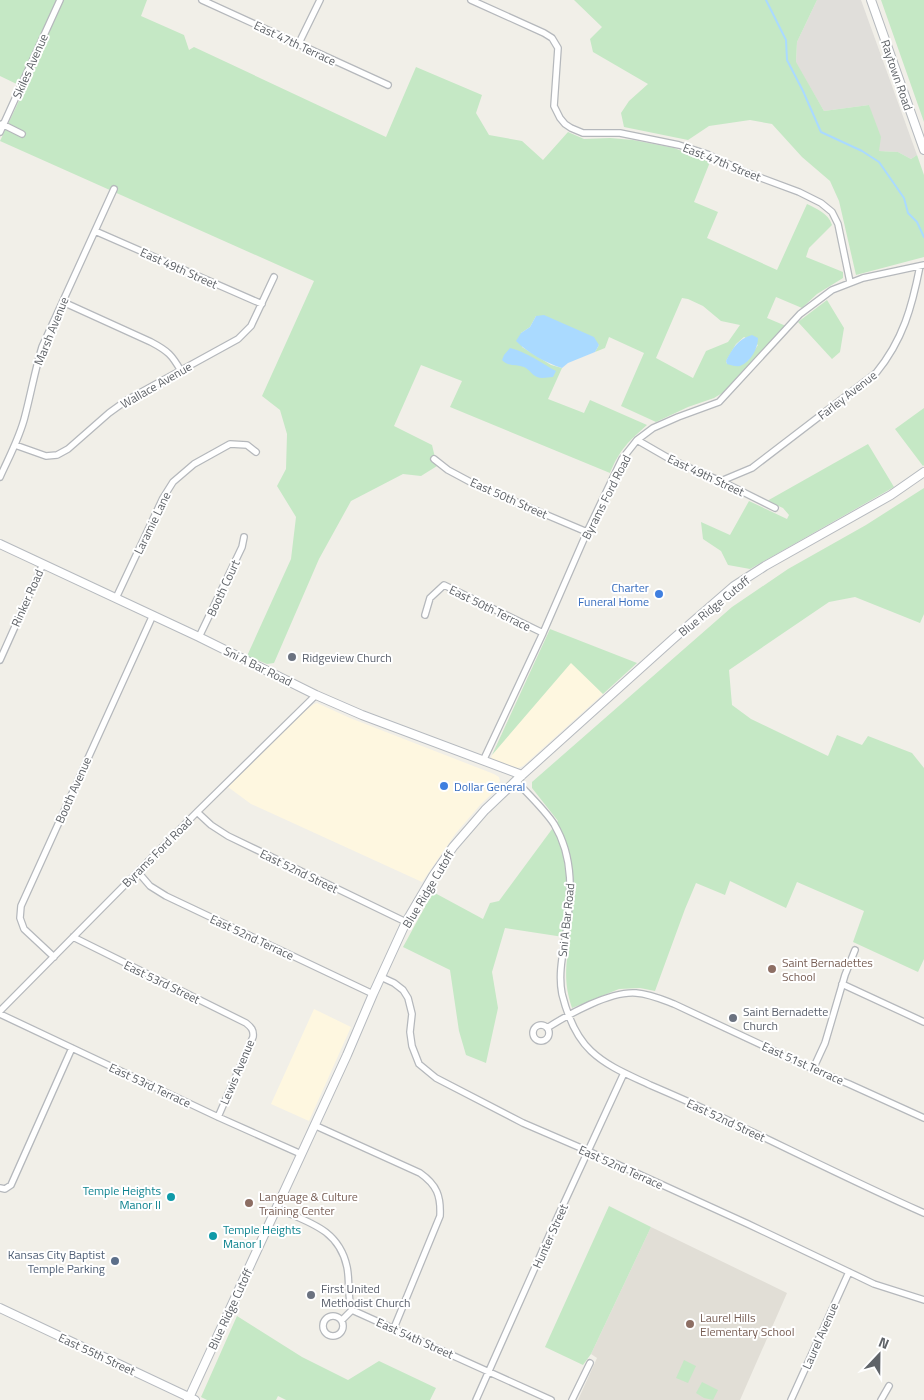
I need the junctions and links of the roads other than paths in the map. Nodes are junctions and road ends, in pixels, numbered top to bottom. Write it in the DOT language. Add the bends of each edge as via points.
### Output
graph roads {
  1 [pos="60,0"];
  2 [pos="202,0"];
  3 [pos="320,0"];
  4 [pos="471,0"];
  5 [pos="871,0"];
  6 [pos="298,45"];
  7 [pos="388,85"];
  8 [pos="2,124"];
  9 [pos="0,132"];
  10 [pos="22,134"];
  11 [pos="924,150"];
  12 [pos="114,189"];
  13 [pos="95,231"];
  14 [pos="922,266"];
  15 [pos="274,276"];
  16 [pos="850,282"];
  17 [pos="63,302"];
  18 [pos="262,304"];
  19 [pos="181,371"];
  20 [pos="637,440"];
  21 [pos="15,445"];
  22 [pos="256,452"];
  23 [pos="434,459"];
  24 [pos="924,472"];
  25 [pos="0,477"];
  26 [pos="721,481"];
  27 [pos="774,508"];
  28 [pos="587,532"];
  29 [pos="244,537"];
  30 [pos="0,544"];
  31 [pos="43,564"];
  32 [pos="116,598"];
  33 [pos="152,615"];
  34 [pos="425,615"];
  35 [pos="542,633"];
  36 [pos="200,637"];
  37 [pos="0,660"];
  38 [pos="316,694"];
  39 [pos="483,761"];
  40 [pos="519,778"];
  41 [pos="197,812"];
  42 [pos="138,872"];
  43 [pos="406,922"];
  44 [pos="73,937"];
  45 [pos="855,950"];
  46 [pos="54,957"];
  47 [pos="381,977"];
  48 [pos="842,984"];
  49 [pos="373,994"];
  50 [pos="0,1013"];
  51 [pos="568,1015"];
  52 [pos="924,1022"];
  53 [pos="251,1027"];
  54 [pos="548,1028"];
  55 [pos="72,1048"];
  56 [pos="813,1069"];
  57 [pos="624,1074"];
  58 [pos="218,1117"];
  59 [pos="924,1118"];
  60 [pos="314,1126"];
  61 [pos="588,1151"];
  62 [pos="301,1154"];
  63 [pos="2,1188"];
  64 [pos="276,1208"];
  65 [pos="924,1213"];
  66 [pos="849,1272"];
  67 [pos="924,1300"];
  68 [pos="0,1308"];
  69 [pos="352,1310"];
  70 [pos="342,1320"];
  71 [pos="394,1328"];
  72 [pos="590,1362"];
  73 [pos="489,1372"];
  74 [pos="888,1386"];
  75 [pos="191,1399"];
  76 [pos="476,1400"];
  77 [pos="551,1400"];
  78 [pos="572,1400"];
  79 [pos="791,1400"];
  80 [pos="881,1400"];
  1 -- 8 [label="street, Skiles Avenue"];
  2 -- 6 [label="street, East 47th Terrace"];
  3 -- 6 [label="street"];
  4 -- 16 [label="street, East 47th Street" via="552,38 558,48 554,106 560,118 571,128 583,133 620,133 679,144 820,203 832,212 838,224"];
  5 -- 11 [label="main road, Raytown Road"];
  6 -- 7 [label="street, East 47th Terrace"];
  8 -- 9 [label="street, Skiles Avenue"];
  8 -- 10 [label="street"];
  12 -- 13 [label="street, Marsh Avenue"];
  13 -- 17 [label="street, Marsh Avenue"];
  13 -- 18 [label="street, East 49th Street"];
  14 -- 16 [label="street, Byrams Ford Road"];
  14 -- 26 [label="street, Farley Avenue" via="906,323 888,359 876,373 752,468"];
  15 -- 18 [label="street, Wallace Avenue"];
  16 -- 20 [label="street, Byrams Ford Road" via="832,290 800,314 718,402 670,420"];
  17 -- 19 [label="street" via="164,348"];
  17 -- 21 [label="street, Marsh Avenue" via="39,356"];
  18 -- 19 [label="street, Wallace Avenue" via="251,326 238,339"];
  19 -- 21 [label="street, Wallace Avenue" via="127,400 68,449 56,455 46,456"];
  20 -- 26 [label="street, East 49th Street" via="670,459"];
  20 -- 28 [label="street, Byrams Ford Road" via="622,458"];
  21 -- 25 [label="street, Marsh Avenue"];
  22 -- 32 [label="street, Laramie Lane" via="247,444 230,444 194,464 173,482"];
  23 -- 28 [label="street, East 50th Street" via="476,485"];
  24 -- 40 [label="main road, Blue Ridge Cutoff" via="891,495 734,586"];
  26 -- 27 [label="street, East 49th Street"];
  28 -- 35 [label="street, Byrams Ford Road"];
  29 -- 36 [label="street, Booth Court"];
  30 -- 31 [label="main road, Sni A Bar Road"];
  31 -- 32 [label="main road, Sni A Bar Road"];
  31 -- 37 [label="street, Rinker Road"];
  32 -- 33 [label="main road, Sni A Bar Road"];
  33 -- 36 [label="main road, Sni A Bar Road"];
  33 -- 46 [label="street, Booth Avenue" via="21,906 20,918 24,929"];
  34 -- 35 [label="street, East 50th Terrace" via="430,598 444,585"];
  35 -- 39 [label="street, Byrams Ford Road"];
  36 -- 38 [label="main road, Sni A Bar Road"];
  38 -- 39 [label="main road, Sni A Bar Road" via="382,724"];
  38 -- 41 [label="street, Byrams Ford Road"];
  39 -- 40 [label="main road, Sni A Bar Road"];
  40 -- 43 [label="main road, Blue Ridge Cutoff" via="485,810 453,848"];
  40 -- 51 [label="street, Sni A Bar Road" via="553,823 569,863 570,901 560,970"];
  41 -- 42 [label="street, Byrams Ford Road"];
  41 -- 43 [label="street, East 52nd Street" via="228,836"];
  42 -- 44 [label="street, Byrams Ford Road"];
  42 -- 49 [label="street, East 52nd Terrace" via="150,886 166,896"];
  43 -- 47 [label="main road, Blue Ridge Cutoff"];
  44 -- 46 [label="street, Byrams Ford Road"];
  44 -- 53 [label="street, East 53rd Street"];
  45 -- 48 [label="street"];
  46 -- 50 [label="street, Byrams Ford Road"];
  47 -- 49 [label="main road, Blue Ridge Cutoff"];
  47 -- 61 [label="street, East 52nd Terrace" via="403,990 408,998 412,1014 412,1046 425,1070 523,1123"];
  48 -- 52 [label="street"];
  48 -- 56 [label="street" via="825,1043"];
  49 -- 60 [label="main road, Blue Ridge Cutoff"];
  50 -- 55 [label="street, East 53rd Terrace"];
  51 -- 54 [label="street"];
  51 -- 56 [label="street, East 51st Terrace" via="619,994 654,996"];
  51 -- 57 [label="street, East 52nd Street" via="590,1050"];
  53 -- 58 [label="street, Lewis Avenue" via="253,1037"];
  55 -- 58 [label="street, East 53rd Terrace"];
  55 -- 63 [label="street" via="11,1185"];
  56 -- 59 [label="street, East 51st Terrace"];
  57 -- 61 [label="street, Hunter Street"];
  57 -- 65 [label="street, East 52nd Street"];
  58 -- 62 [label="street, East 53rd Terrace"];
  60 -- 62 [label="main road, Blue Ridge Cutoff"];
  60 -- 71 [label="street" via="420,1173 437,1190 440,1216"];
  61 -- 66 [label="street, East 52nd Terrace"];
  61 -- 73 [label="street, Hunter Street"];
  62 -- 64 [label="main road, Blue Ridge Cutoff"];
  64 -- 69 [label="street" via="322,1229 338,1244 347,1267"];
  64 -- 75 [label="main road, Blue Ridge Cutoff"];
  66 -- 67 [label="street, East 52nd Terrace"];
  66 -- 79 [label="street, Laurel Avenue"];
  68 -- 75 [label="main road, East 55th Street"];
  69 -- 70 [label="street"];
  69 -- 71 [label="street, East 54th Street"];
  71 -- 73 [label="street, East 54th Street"];
  72 -- 78 [label="street"];
  73 -- 76 [label="street, Hunter Street"];
  73 -- 77 [label="street, East 54th Street"];
  74 -- 80 [label="street"];
}
